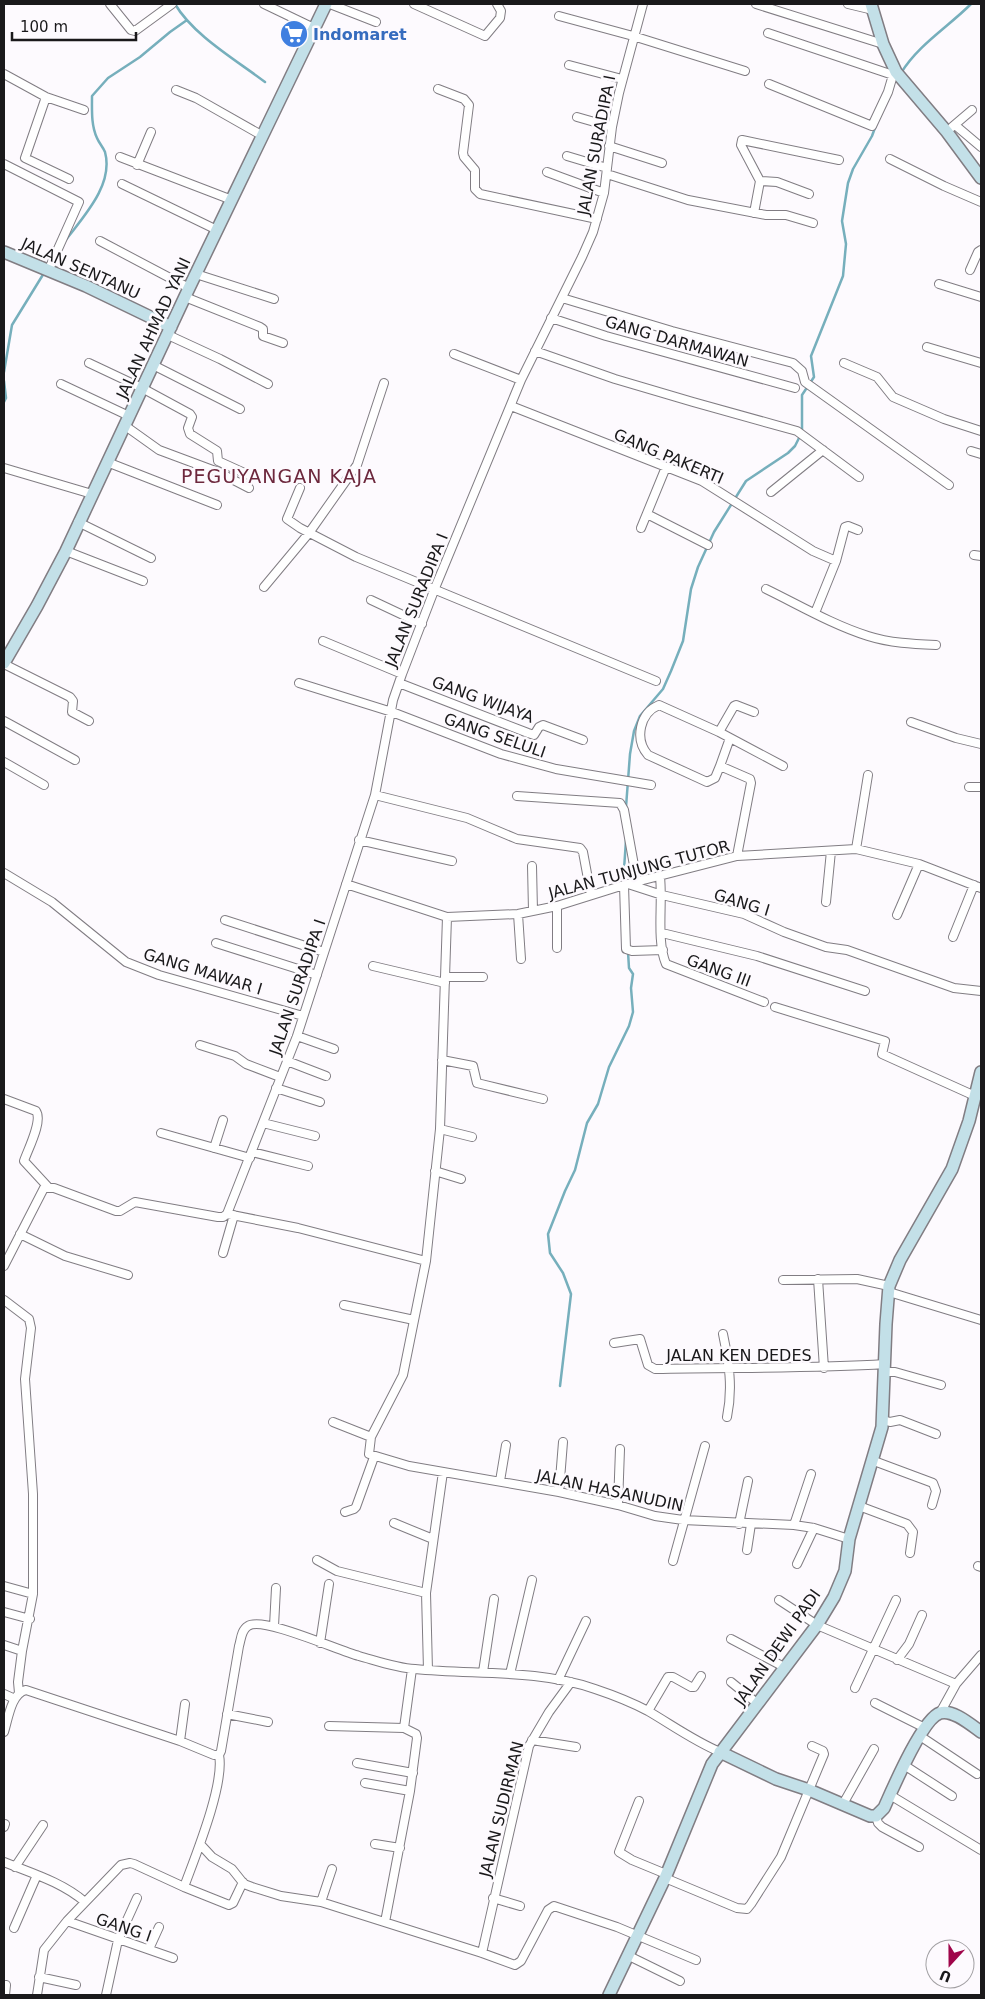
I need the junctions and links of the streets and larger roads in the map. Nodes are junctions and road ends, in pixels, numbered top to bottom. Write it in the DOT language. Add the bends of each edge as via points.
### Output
graph roads {
  1 [pos="110,4"];
  2 [pos="264,4"];
  3 [pos="326,4"];
  4 [pos="330,4"];
  5 [pos="414,4"];
  6 [pos="497,4"];
  7 [pos="643,4"];
  8 [pos="756,4"];
  9 [pos="848,4"];
  10 [pos="171,5"];
  11 [pos="872,7"];
  12 [pos="559,16"];
  13 [pos="376,22"];
  14 [pos="314,28"];
  15 [pos="768,33"];
  16 [pos="634,36"];
  17 [pos="883,44"];
  18 [pos="570,65"];
  19 [pos="745,71"];
  20 [pos="894,72"];
  21 [pos="4,74"];
  22 [pos="622,79"];
  23 [pos="769,84"];
  24 [pos="438,89"];
  25 [pos="176,90"];
  26 [pos="46,97"];
  27 [pos="84,110"];
  28 [pos="972,110"];
  29 [pos="577,117"];
  30 [pos="612,127"];
  31 [pos="951,128"];
  32 [pos="151,132"];
  33 [pos="263,136"];
  34 [pos="609,146"];
  35 [pos="981,147"];
  36 [pos="566,156"];
  37 [pos="120,157"];
  38 [pos="890,159"];
  39 [pos="839,160"];
  40 [pos="662,163"];
  41 [pos="4,164"];
  42 [pos="137,165"];
  43 [pos="607,171"];
  44 [pos="547,172"];
  45 [pos="981,178"];
  46 [pos="69,179"];
  47 [pos="760,181"];
  48 [pos="122,184"];
  49 [pos="604,194"];
  50 [pos="809,194"];
  51 [pos="232,200"];
  52 [pos="981,202"];
  53 [pos="754,213"];
  54 [pos="597,219"];
  55 [pos="813,223"];
  56 [pos="217,230"];
  57 [pos="100,241"];
  58 [pos="981,250"];
  59 [pos="4,252"];
  60 [pos="49,269"];
  61 [pos="970,270"];
  62 [pos="196,274"];
  63 [pos="939,284"];
  64 [pos="187,292"];
  65 [pos="981,297"];
  66 [pos="562,298"];
  67 [pos="274,299"];
  68 [pos="551,318"];
  69 [pos="170,331"];
  70 [pos="283,343"];
  71 [pos="927,347"];
  72 [pos="535,351"];
  73 [pos="454,354"];
  74 [pos="89,363"];
  75 [pos="981,363"];
  76 [pos="844,364"];
  77 [pos="153,365"];
  78 [pos="521,380"];
  79 [pos="384,383"];
  80 [pos="61,384"];
  81 [pos="268,384"];
  82 [pos="142,388"];
  83 [pos="796,388"];
  84 [pos="511,406"];
  85 [pos="240,409"];
  86 [pos="126,421"];
  87 [pos="981,431"];
  88 [pos="823,450"];
  89 [pos="971,451"];
  90 [pos="981,454"];
  91 [pos="107,462"];
  92 [pos="4,468"];
  93 [pos="666,468"];
  94 [pos="251,476"];
  95 [pos="859,477"];
  96 [pos="949,485"];
  97 [pos="249,488"];
  98 [pos="300,488"];
  99 [pos="772,492"];
  100 [pos="92,494"];
  101 [pos="217,505"];
  102 [pos="647,514"];
  103 [pos="78,522"];
  104 [pos="641,528"];
  105 [pos="858,530"];
  106 [pos="310,533"];
  107 [pos="708,545"];
  108 [pos="66,551"];
  109 [pos="151,558"];
  110 [pos="836,561"];
  111 [pos="143,581"];
  112 [pos="264,587"];
  113 [pos="435,588"];
  114 [pos="766,589"];
  115 [pos="371,600"];
  116 [pos="815,614"];
  117 [pos="422,624"];
  118 [pos="323,641"];
  119 [pos="936,646"];
  120 [pos="4,664"];
  121 [pos="402,674"];
  122 [pos="656,680"];
  123 [pos="299,683"];
  124 [pos="399,683"];
  125 [pos="392,712"];
  126 [pos="754,712"];
  127 [pos="4,720"];
  128 [pos="89,721"];
  129 [pos="911,722"];
  130 [pos="719,732"];
  131 [pos="730,738"];
  132 [pos="583,740"];
  133 [pos="981,744"];
  134 [pos="75,760"];
  135 [pos="4,762"];
  136 [pos="720,766"];
  137 [pos="783,766"];
  138 [pos="868,775"];
  139 [pos="651,784"];
  140 [pos="44,785"];
  141 [pos="969,787"];
  142 [pos="981,787"];
  143 [pos="375,796"];
  144 [pos="517,796"];
  145 [pos="359,840"];
  146 [pos="856,849"];
  147 [pos="830,850"];
  148 [pos="737,856"];
  149 [pos="452,861"];
  150 [pos="918,864"];
  151 [pos="532,866"];
  152 [pos="4,873"];
  153 [pos="660,877"];
  154 [pos="637,882"];
  155 [pos="346,884"];
  156 [pos="626,884"];
  157 [pos="977,886"];
  158 [pos="591,895"];
  159 [pos="662,895"];
  160 [pos="826,902"];
  161 [pos="557,906"];
  162 [pos="533,911"];
  163 [pos="518,914"];
  164 [pos="897,915"];
  165 [pos="447,917"];
  166 [pos="225,920"];
  167 [pos="662,933"];
  168 [pos="952,937"];
  169 [pos="216,943"];
  170 [pos="557,948"];
  171 [pos="663,950"];
  172 [pos="324,952"];
  173 [pos="521,959"];
  174 [pos="373,966"];
  175 [pos="317,975"];
  176 [pos="483,977"];
  177 [pos="445,980"];
  178 [pos="865,991"];
  179 [pos="981,992"];
  180 [pos="764,1002"];
  181 [pos="775,1007"];
  182 [pos="303,1016"];
  183 [pos="297,1036"];
  184 [pos="200,1045"];
  185 [pos="334,1049"];
  186 [pos="442,1060"];
  187 [pos="287,1061"];
  188 [pos="981,1072"];
  189 [pos="326,1076"];
  190 [pos="280,1077"];
  191 [pos="276,1088"];
  192 [pos="975,1096"];
  193 [pos="4,1099"];
  194 [pos="542,1099"];
  195 [pos="320,1102"];
  196 [pos="223,1120"];
  197 [pos="263,1123"];
  198 [pos="440,1129"];
  199 [pos="161,1133"];
  200 [pos="315,1136"];
  201 [pos="472,1137"];
  202 [pos="214,1148"];
  203 [pos="252,1155"];
  204 [pos="308,1166"];
  205 [pos="435,1171"];
  206 [pos="461,1179"];
  207 [pos="48,1187"];
  208 [pos="231,1215"];
  209 [pos="20,1234"];
  210 [pos="223,1254"];
  211 [pos="426,1261"];
  212 [pos="4,1266"];
  213 [pos="128,1275"];
  214 [pos="818,1279"];
  215 [pos="783,1280"];
  216 [pos="889,1289"];
  217 [pos="4,1300"];
  218 [pos="344,1305"];
  219 [pos="414,1320"];
  220 [pos="981,1320"];
  221 [pos="723,1334"];
  222 [pos="614,1343"];
  223 [pos="730,1367"];
  224 [pos="824,1368"];
  225 [pos="885,1368"];
  226 [pos="942,1385"];
  227 [pos="726,1417"];
  228 [pos="882,1420"];
  229 [pos="333,1422"];
  230 [pos="936,1434"];
  231 [pos="371,1437"];
  232 [pos="563,1442"];
  233 [pos="506,1446"];
  234 [pos="705,1446"];
  235 [pos="620,1449"];
  236 [pos="371,1454"];
  237 [pos="874,1461"];
  238 [pos="443,1472"];
  239 [pos="811,1474"];
  240 [pos="500,1481"];
  241 [pos="748,1481"];
  242 [pos="559,1492"];
  243 [pos="932,1505"];
  244 [pos="618,1506"];
  245 [pos="859,1506"];
  246 [pos="345,1512"];
  247 [pos="683,1520"];
  248 [pos="394,1524"];
  249 [pos="739,1524"];
  250 [pos="751,1524"];
  251 [pos="794,1525"];
  252 [pos="814,1528"];
  253 [pos="433,1539"];
  254 [pos="849,1539"];
  255 [pos="746,1550"];
  256 [pos="910,1553"];
  257 [pos="317,1560"];
  258 [pos="673,1561"];
  259 [pos="797,1564"];
  260 [pos="532,1580"];
  261 [pos="329,1584"];
  262 [pos="4,1586"];
  263 [pos="276,1588"];
  264 [pos="426,1592"];
  265 [pos="33,1594"];
  266 [pos="494,1600"];
  267 [pos="779,1600"];
  268 [pos="896,1600"];
  269 [pos="4,1612"];
  270 [pos="922,1615"];
  271 [pos="30,1619"];
  272 [pos="586,1621"];
  273 [pos="817,1625"];
  274 [pos="274,1626"];
  275 [pos="731,1639"];
  276 [pos="320,1643"];
  277 [pos="4,1645"];
  278 [pos="874,1650"];
  279 [pos="22,1651"];
  280 [pos="981,1656"];
  281 [pos="897,1660"];
  282 [pos="978,1664"];
  283 [pos="786,1668"];
  284 [pos="412,1669"];
  285 [pos="428,1670"];
  286 [pos="483,1672"];
  287 [pos="510,1674"];
  288 [pos="701,1676"];
  289 [pos="558,1680"];
  290 [pos="571,1682"];
  291 [pos="731,1682"];
  292 [pos="956,1684"];
  293 [pos="855,1688"];
  294 [pos="4,1694"];
  295 [pos="17,1696"];
  296 [pos="875,1703"];
  297 [pos="185,1704"];
  298 [pos="758,1704"];
  299 [pos="648,1711"];
  300 [pos="940,1713"];
  301 [pos="228,1714"];
  302 [pos="268,1722"];
  303 [pos="328,1726"];
  304 [pos="404,1728"];
  305 [pos="4,1732"];
  306 [pos="922,1732"];
  307 [pos="981,1732"];
  308 [pos="532,1740"];
  309 [pos="180,1741"];
  310 [pos="812,1746"];
  311 [pos="576,1747"];
  312 [pos="874,1749"];
  313 [pos="720,1752"];
  314 [pos="219,1754"];
  315 [pos="357,1762"];
  316 [pos="904,1765"];
  317 [pos="413,1773"];
  318 [pos="977,1774"];
  319 [pos="365,1783"];
  320 [pos="809,1790"];
  321 [pos="410,1791"];
  322 [pos="890,1794"];
  323 [pos="952,1796"];
  324 [pos="639,1801"];
  325 [pos="843,1804"];
  326 [pos="876,1816"];
  327 [pos="43,1825"];
  328 [pos="200,1844"];
  329 [pos="375,1844"];
  330 [pos="918,1847"];
  331 [pos="400,1848"];
  332 [pos="981,1850"];
  333 [pos="4,1862"];
  334 [pos="15,1867"];
  335 [pos="332,1869"];
  336 [pos="37,1875"];
  337 [pos="666,1876"];
  338 [pos="243,1882"];
  339 [pos="184,1887"];
  340 [pos="137,1898"];
  341 [pos="493,1898"];
  342 [pos="85,1902"];
  343 [pos="321,1902"];
  344 [pos="520,1906"];
  345 [pos="67,1921"];
  346 [pos="385,1922"];
  347 [pos="159,1927"];
  348 [pos="14,1928"];
  349 [pos="638,1936"];
  350 [pos="118,1940"];
  351 [pos="149,1949"];
  352 [pos="482,1953"];
  353 [pos="629,1956"];
  354 [pos="173,1958"];
  355 [pos="696,1960"];
  356 [pos="39,1978"];
  357 [pos="680,1981"];
  358 [pos="6,1985"];
  359 [pos="76,1986"];
  360 [pos="4,1995"];
  361 [pos="36,1995"];
  362 [pos="106,1995"];
  363 [pos="609,1995"];
  1 -- 10 [label="street" via="135,32"];
  2 -- 14 [label="street"];
  3 -- 14 [label="street, JALAN AHMAD YANI"];
  4 -- 13 [label="street"];
  5 -- 6 [label="street" via="483,36 489,34 500,18"];
  7 -- 16 [label="street, JALAN SURADIPA I"];
  8 -- 17 [label="street"];
  9 -- 11 [label="street"];
  11 -- 17 [label="street"];
  12 -- 16 [label="street"];
  14 -- 33 [label="street, JALAN AHMAD YANI"];
  15 -- 20 [label="street"];
  16 -- 19 [label="street"];
  16 -- 22 [label="street, JALAN SURADIPA I"];
  17 -- 20 [label="street"];
  18 -- 22 [label="street"];
  20 -- 23 [label="street" via="872,126"];
  20 -- 31 [label="street"];
  21 -- 26 [label="street"];
  22 -- 30 [label="street, JALAN SURADIPA I"];
  24 -- 54 [label="street" via="464,99 469,105 464,157 475,170 475,188 480,194"];
  25 -- 33 [label="street"];
  26 -- 27 [label="street"];
  26 -- 46 [label="street" via="25,158"];
  28 -- 31 [label="street"];
  29 -- 30 [label="street"];
  30 -- 34 [label="street, JALAN SURADIPA I"];
  31 -- 35 [label="street"];
  31 -- 45 [label="street"];
  32 -- 42 [label="street"];
  33 -- 51 [label="street, JALAN AHMAD YANI"];
  34 -- 40 [label="street"];
  34 -- 43 [label="street, JALAN SURADIPA I"];
  36 -- 43 [label="street"];
  37 -- 42 [label="street"];
  38 -- 52 [label="street"];
  39 -- 47 [label="street" via="743,139 741,145"];
  41 -- 60 [label="street" via="79,202"];
  42 -- 51 [label="street"];
  43 -- 49 [label="street, JALAN SURADIPA I"];
  43 -- 53 [label="street" via="688,200"];
  44 -- 49 [label="street"];
  47 -- 50 [label="street" via="777,182"];
  47 -- 53 [label="street"];
  48 -- 56 [label="street"];
  49 -- 54 [label="street, JALAN SURADIPA I"];
  51 -- 56 [label="street, JALAN AHMAD YANI"];
  53 -- 55 [label="street" via="786,215"];
  54 -- 66 [label="street, JALAN SURADIPA I" via="588,246"];
  56 -- 62 [label="street, JALAN AHMAD YANI"];
  57 -- 64 [label="street"];
  58 -- 61 [label="street"];
  59 -- 60 [label="street, JALAN SENTANU"];
  60 -- 69 [label="street, JALAN SENTANU"];
  62 -- 64 [label="street, JALAN AHMAD YANI"];
  62 -- 67 [label="street"];
  63 -- 65 [label="street"];
  64 -- 69 [label="street, JALAN AHMAD YANI"];
  64 -- 70 [label="street" via="260,327 264,330 263,336"];
  66 -- 68 [label="street, JALAN SURADIPA I"];
  66 -- 96 [label="street" via="672,332 793,363 802,371 804,382"];
  68 -- 72 [label="street, JALAN SURADIPA I"];
  68 -- 83 [label="street, GANG DARMAWAN"];
  69 -- 77 [label="street, JALAN AHMAD YANI"];
  69 -- 81 [label="street"];
  71 -- 75 [label="street"];
  72 -- 78 [label="street, JALAN SURADIPA I"];
  72 -- 88 [label="street" via="676,397 797,431"];
  73 -- 78 [label="street"];
  74 -- 82 [label="street"];
  76 -- 87 [label="street" via="877,377 894,397"];
  77 -- 82 [label="street, JALAN AHMAD YANI"];
  77 -- 85 [label="street"];
  78 -- 84 [label="street, JALAN SURADIPA I"];
  79 -- 106 [label="street" via="357,464"];
  80 -- 86 [label="street"];
  82 -- 86 [label="street, JALAN AHMAD YANI"];
  82 -- 94 [label="street" via="190,414 190,434 217,451 218,461"];
  84 -- 93 [label="street, GANG PAKERTI"];
  84 -- 113 [label="street, JALAN SURADIPA I"];
  86 -- 91 [label="street, JALAN AHMAD YANI"];
  86 -- 97 [label="street" via="159,450 218,472"];
  88 -- 95 [label="street"];
  88 -- 99 [label="street"];
  89 -- 90 [label="street"];
  91 -- 100 [label="street, JALAN AHMAD YANI"];
  91 -- 101 [label="street"];
  92 -- 100 [label="street"];
  93 -- 102 [label="street"];
  93 -- 110 [label="street, GANG PAKERTI" via="702,481"];
  98 -- 106 [label="street" via="287,519"];
  100 -- 103 [label="street, JALAN AHMAD YANI"];
  102 -- 104 [label="street"];
  102 -- 107 [label="street"];
  103 -- 108 [label="street, JALAN AHMAD YANI"];
  103 -- 109 [label="street"];
  105 -- 110 [label="street" via="845,527"];
  106 -- 112 [label="street"];
  106 -- 113 [label="street" via="356,556"];
  108 -- 111 [label="street"];
  108 -- 120 [label="street, JALAN AHMAD YANI"];
  110 -- 116 [label="street"];
  113 -- 117 [label="street, JALAN SURADIPA I"];
  113 -- 122 [label="street"];
  114 -- 116 [label="street"];
  115 -- 117 [label="street"];
  116 -- 119 [label="street" via="868,636 903,644"];
  117 -- 121 [label="street, JALAN SURADIPA I"];
  118 -- 121 [label="street"];
  120 -- 128 [label="street" via="70,697 72,712"];
  121 -- 124 [label="street, JALAN SURADIPA I"];
  123 -- 125 [label="street, GANG SELULI"];
  124 -- 125 [label="street, JALAN SURADIPA I"];
  124 -- 132 [label="street, GANG WIJAYA" via="528,733 534,734 543,726"];
  125 -- 139 [label="street, GANG SELULI" via="501,754 556,769"];
  125 -- 143 [label="street, JALAN SURADIPA I"];
  126 -- 130 [label="street" via="734,706"];
  127 -- 134 [label="street"];
  129 -- 133 [label="street"];
  130 -- 131 [label="street"];
  130 -- 136 [label="street" via="659,705 648,712 640,737 648,755 707,782 715,778"];
  131 -- 136 [label="street"];
  131 -- 137 [label="street"];
  135 -- 140 [label="street"];
  136 -- 148 [label="street" via="749,777 751,783"];
  138 -- 146 [label="street"];
  141 -- 142 [label="street"];
  143 -- 145 [label="street, JALAN SURADIPA I"];
  143 -- 158 [label="street" via="467,818 517,839 580,848"];
  144 -- 154 [label="street" via="620,803"];
  145 -- 149 [label="street"];
  145 -- 155 [label="street, JALAN SURADIPA I"];
  146 -- 147 [label="street, JALAN TUNJUNG TUTOR"];
  146 -- 150 [label="street, JALAN TUNJUNG TUTOR"];
  147 -- 148 [label="street, JALAN TUNJUNG TUTOR"];
  147 -- 160 [label="street"];
  148 -- 153 [label="street, JALAN TUNJUNG TUTOR"];
  150 -- 157 [label="street, JALAN TUNJUNG TUTOR"];
  150 -- 164 [label="street"];
  151 -- 162 [label="street"];
  152 -- 182 [label="street, GANG MAWAR I" via="52,902 126,962 159,975"];
  153 -- 154 [label="street, JALAN TUNJUNG TUTOR"];
  153 -- 159 [label="street"];
  154 -- 156 [label="street, JALAN TUNJUNG TUTOR"];
  155 -- 165 [label="street"];
  155 -- 172 [label="street, JALAN SURADIPA I"];
  156 -- 158 [label="street, JALAN TUNJUNG TUTOR"];
  156 -- 159 [label="street, GANG I"];
  156 -- 171 [label="street" via="626,949"];
  157 -- 168 [label="street"];
  158 -- 161 [label="street, JALAN TUNJUNG TUTOR"];
  159 -- 167 [label="street"];
  159 -- 179 [label="street, GANG I" via="744,914 826,947 847,950 954,988"];
  161 -- 162 [label="street, JALAN TUNJUNG TUTOR"];
  161 -- 170 [label="street"];
  162 -- 163 [label="street, JALAN TUNJUNG TUTOR"];
  163 -- 165 [label="street, JALAN TUNJUNG TUTOR"];
  163 -- 173 [label="street"];
  165 -- 177 [label="street"];
  166 -- 172 [label="street"];
  167 -- 171 [label="street"];
  167 -- 178 [label="street" via="758,956"];
  169 -- 175 [label="street"];
  171 -- 180 [label="street, GANG III" via="666,964 671,967"];
  172 -- 175 [label="street, JALAN SURADIPA I"];
  174 -- 177 [label="street"];
  175 -- 182 [label="street, JALAN SURADIPA I"];
  176 -- 177 [label="street"];
  177 -- 186 [label="street"];
  181 -- 192 [label="street" via="885,1041 882,1054"];
  182 -- 183 [label="street, JALAN SURADIPA I"];
  183 -- 185 [label="street"];
  183 -- 187 [label="street, JALAN SURADIPA I"];
  184 -- 190 [label="street" via="232,1055"];
  186 -- 194 [label="street" via="473,1066 477,1083"];
  186 -- 198 [label="street"];
  187 -- 189 [label="street"];
  187 -- 190 [label="street, JALAN SURADIPA I"];
  188 -- 192 [label="street"];
  190 -- 191 [label="street, JALAN SURADIPA I"];
  191 -- 195 [label="street"];
  191 -- 197 [label="street, JALAN SURADIPA I"];
  192 -- 216 [label="street" via="952,1169 904,1253"];
  193 -- 207 [label="street" via="38,1114 24,1161"];
  196 -- 202 [label="street"];
  197 -- 200 [label="street"];
  197 -- 203 [label="street, JALAN SURADIPA I"];
  198 -- 201 [label="street"];
  198 -- 205 [label="street"];
  199 -- 202 [label="street"];
  202 -- 203 [label="street"];
  203 -- 204 [label="street"];
  203 -- 208 [label="street, JALAN SURADIPA I"];
  205 -- 206 [label="street"];
  205 -- 211 [label="street"];
  207 -- 208 [label="street" via="116,1211 136,1202 218,1217"];
  207 -- 209 [label="street" via="44,1188"];
  208 -- 210 [label="street, JALAN SURADIPA I"];
  208 -- 211 [label="street" via="298,1228"];
  209 -- 212 [label="street"];
  209 -- 213 [label="street" via="65,1256"];
  211 -- 219 [label="street"];
  214 -- 215 [label="street"];
  214 -- 216 [label="street" via="856,1279"];
  214 -- 224 [label="street"];
  216 -- 220 [label="street"];
  216 -- 225 [label="street, JALAN DEWI PADI"];
  217 -- 265 [label="street" via="29,1320 31,1328 26,1379 33,1494"];
  218 -- 219 [label="street"];
  219 -- 231 [label="street" via="403,1375"];
  221 -- 223 [label="street"];
  222 -- 223 [label="street, JALAN KEN DEDES" via="640,1339 648,1366 655,1369"];
  223 -- 224 [label="street, JALAN KEN DEDES"];
  223 -- 227 [label="street" via="730,1399"];
  224 -- 225 [label="street, JALAN KEN DEDES"];
  225 -- 226 [label="street, JALAN KEN DEDES"];
  225 -- 228 [label="street, JALAN DEWI PADI"];
  228 -- 230 [label="street" via="900,1420"];
  228 -- 237 [label="street, JALAN DEWI PADI"];
  229 -- 231 [label="street"];
  231 -- 236 [label="street"];
  232 -- 242 [label="street"];
  233 -- 240 [label="street"];
  234 -- 247 [label="street"];
  235 -- 244 [label="street"];
  236 -- 238 [label="street, JALAN HASANUDIN"];
  236 -- 246 [label="street" via="356,1507"];
  237 -- 243 [label="street" via="934,1483 936,1491"];
  237 -- 245 [label="street, JALAN DEWI PADI"];
  238 -- 240 [label="street, JALAN HASANUDIN"];
  238 -- 253 [label="street"];
  239 -- 251 [label="street"];
  240 -- 242 [label="street, JALAN HASANUDIN"];
  241 -- 249 [label="street"];
  242 -- 244 [label="street, JALAN HASANUDIN"];
  244 -- 247 [label="street, JALAN HASANUDIN"];
  245 -- 254 [label="street, JALAN DEWI PADI"];
  245 -- 256 [label="street" via="906,1524 913,1532"];
  247 -- 249 [label="street, JALAN HASANUDIN"];
  247 -- 258 [label="street"];
  248 -- 253 [label="street"];
  249 -- 250 [label="street, JALAN HASANUDIN"];
  250 -- 251 [label="street, JALAN HASANUDIN"];
  250 -- 255 [label="street"];
  251 -- 252 [label="street, JALAN HASANUDIN"];
  252 -- 254 [label="street, JALAN HASANUDIN"];
  252 -- 259 [label="street"];
  253 -- 264 [label="street"];
  254 -- 273 [label="street, JALAN DEWI PADI" via="845,1572"];
  257 -- 264 [label="street" via="337,1570"];
  260 -- 287 [label="street"];
  261 -- 276 [label="street"];
  262 -- 265 [label="street"];
  263 -- 274 [label="street"];
  264 -- 285 [label="street"];
  265 -- 271 [label="street"];
  266 -- 286 [label="street"];
  267 -- 273 [label="street"];
  268 -- 278 [label="street"];
  269 -- 271 [label="street"];
  270 -- 281 [label="street" via="910,1644"];
  271 -- 279 [label="street"];
  272 -- 289 [label="street"];
  273 -- 278 [label="street"];
  273 -- 283 [label="street, JALAN DEWI PADI"];
  274 -- 276 [label="street"];
  274 -- 301 [label="street" via="253,1624 243,1631"];
  275 -- 283 [label="street"];
  276 -- 284 [label="street"];
  277 -- 279 [label="street"];
  278 -- 281 [label="street"];
  278 -- 293 [label="street"];
  279 -- 295 [label="street"];
  280 -- 282 [label="street"];
  281 -- 292 [label="street"];
  282 -- 292 [label="street"];
  283 -- 298 [label="street, JALAN DEWI PADI"];
  284 -- 285 [label="street"];
  284 -- 304 [label="street"];
  285 -- 286 [label="street"];
  286 -- 287 [label="street"];
  287 -- 289 [label="street"];
  288 -- 299 [label="street" via="694,1687 668,1677"];
  289 -- 290 [label="street"];
  290 -- 299 [label="street"];
  290 -- 308 [label="street, JALAN SUDIRMAN"];
  291 -- 298 [label="street"];
  292 -- 300 [label="street"];
  294 -- 295 [label="street"];
  295 -- 305 [label="street"];
  295 -- 309 [label="street" via="26,1690"];
  296 -- 306 [label="street"];
  297 -- 309 [label="street"];
  298 -- 313 [label="street, JALAN DEWI PADI"];
  299 -- 313 [label="street"];
  300 -- 306 [label="street"];
  300 -- 307 [label="street" via="952,1714"];
  301 -- 302 [label="street"];
  301 -- 314 [label="street"];
  303 -- 304 [label="street"];
  304 -- 317 [label="street" via="416,1734 417,1738"];
  306 -- 316 [label="street"];
  306 -- 318 [label="street"];
  308 -- 311 [label="street"];
  308 -- 341 [label="street, JALAN SUDIRMAN"];
  309 -- 314 [label="street" via="214,1755"];
  310 -- 320 [label="street" via="824,1754"];
  312 -- 325 [label="street"];
  313 -- 320 [label="street" via="781,1781"];
  313 -- 337 [label="street, JALAN DEWI PADI" via="712,1764"];
  314 -- 328 [label="street" via="219,1770"];
  315 -- 317 [label="street"];
  316 -- 322 [label="street"];
  316 -- 323 [label="street"];
  317 -- 321 [label="street"];
  319 -- 321 [label="street"];
  320 -- 325 [label="street"];
  320 -- 337 [label="street" via="780,1857 747,1909 737,1908"];
  321 -- 331 [label="street"];
  322 -- 326 [label="street"];
  322 -- 332 [label="street"];
  324 -- 337 [label="street" via="619,1852"];
  325 -- 326 [label="street"];
  326 -- 330 [label="street" via="882,1827"];
  327 -- 334 [label="street"];
  328 -- 338 [label="street"];
  328 -- 339 [label="street"];
  329 -- 331 [label="street"];
  331 -- 346 [label="street"];
  333 -- 334 [label="street"];
  334 -- 336 [label="street"];
  335 -- 343 [label="street"];
  336 -- 342 [label="street" via="74,1892"];
  336 -- 348 [label="street"];
  337 -- 349 [label="street, JALAN DEWI PADI"];
  338 -- 339 [label="street" via="229,1905"];
  338 -- 343 [label="street" via="281,1896"];
  339 -- 342 [label="street" via="130,1863 114,1871"];
  340 -- 350 [label="street"];
  341 -- 344 [label="street"];
  341 -- 352 [label="street, JALAN SUDIRMAN"];
  342 -- 345 [label="street"];
  343 -- 346 [label="street"];
  345 -- 350 [label="street, GANG I"];
  345 -- 356 [label="street" via="44,1950"];
  346 -- 352 [label="street"];
  347 -- 351 [label="street"];
  349 -- 352 [label="street" via="554,1906 548,1910 518,1964"];
  349 -- 353 [label="street, JALAN DEWI PADI"];
  349 -- 355 [label="street"];
  350 -- 351 [label="street, GANG I"];
  350 -- 362 [label="street"];
  351 -- 354 [label="street, GANG I"];
  353 -- 357 [label="street"];
  353 -- 363 [label="street, JALAN DEWI PADI"];
  356 -- 359 [label="street"];
  356 -- 361 [label="street"];
  358 -- 360 [label="street"];
}
